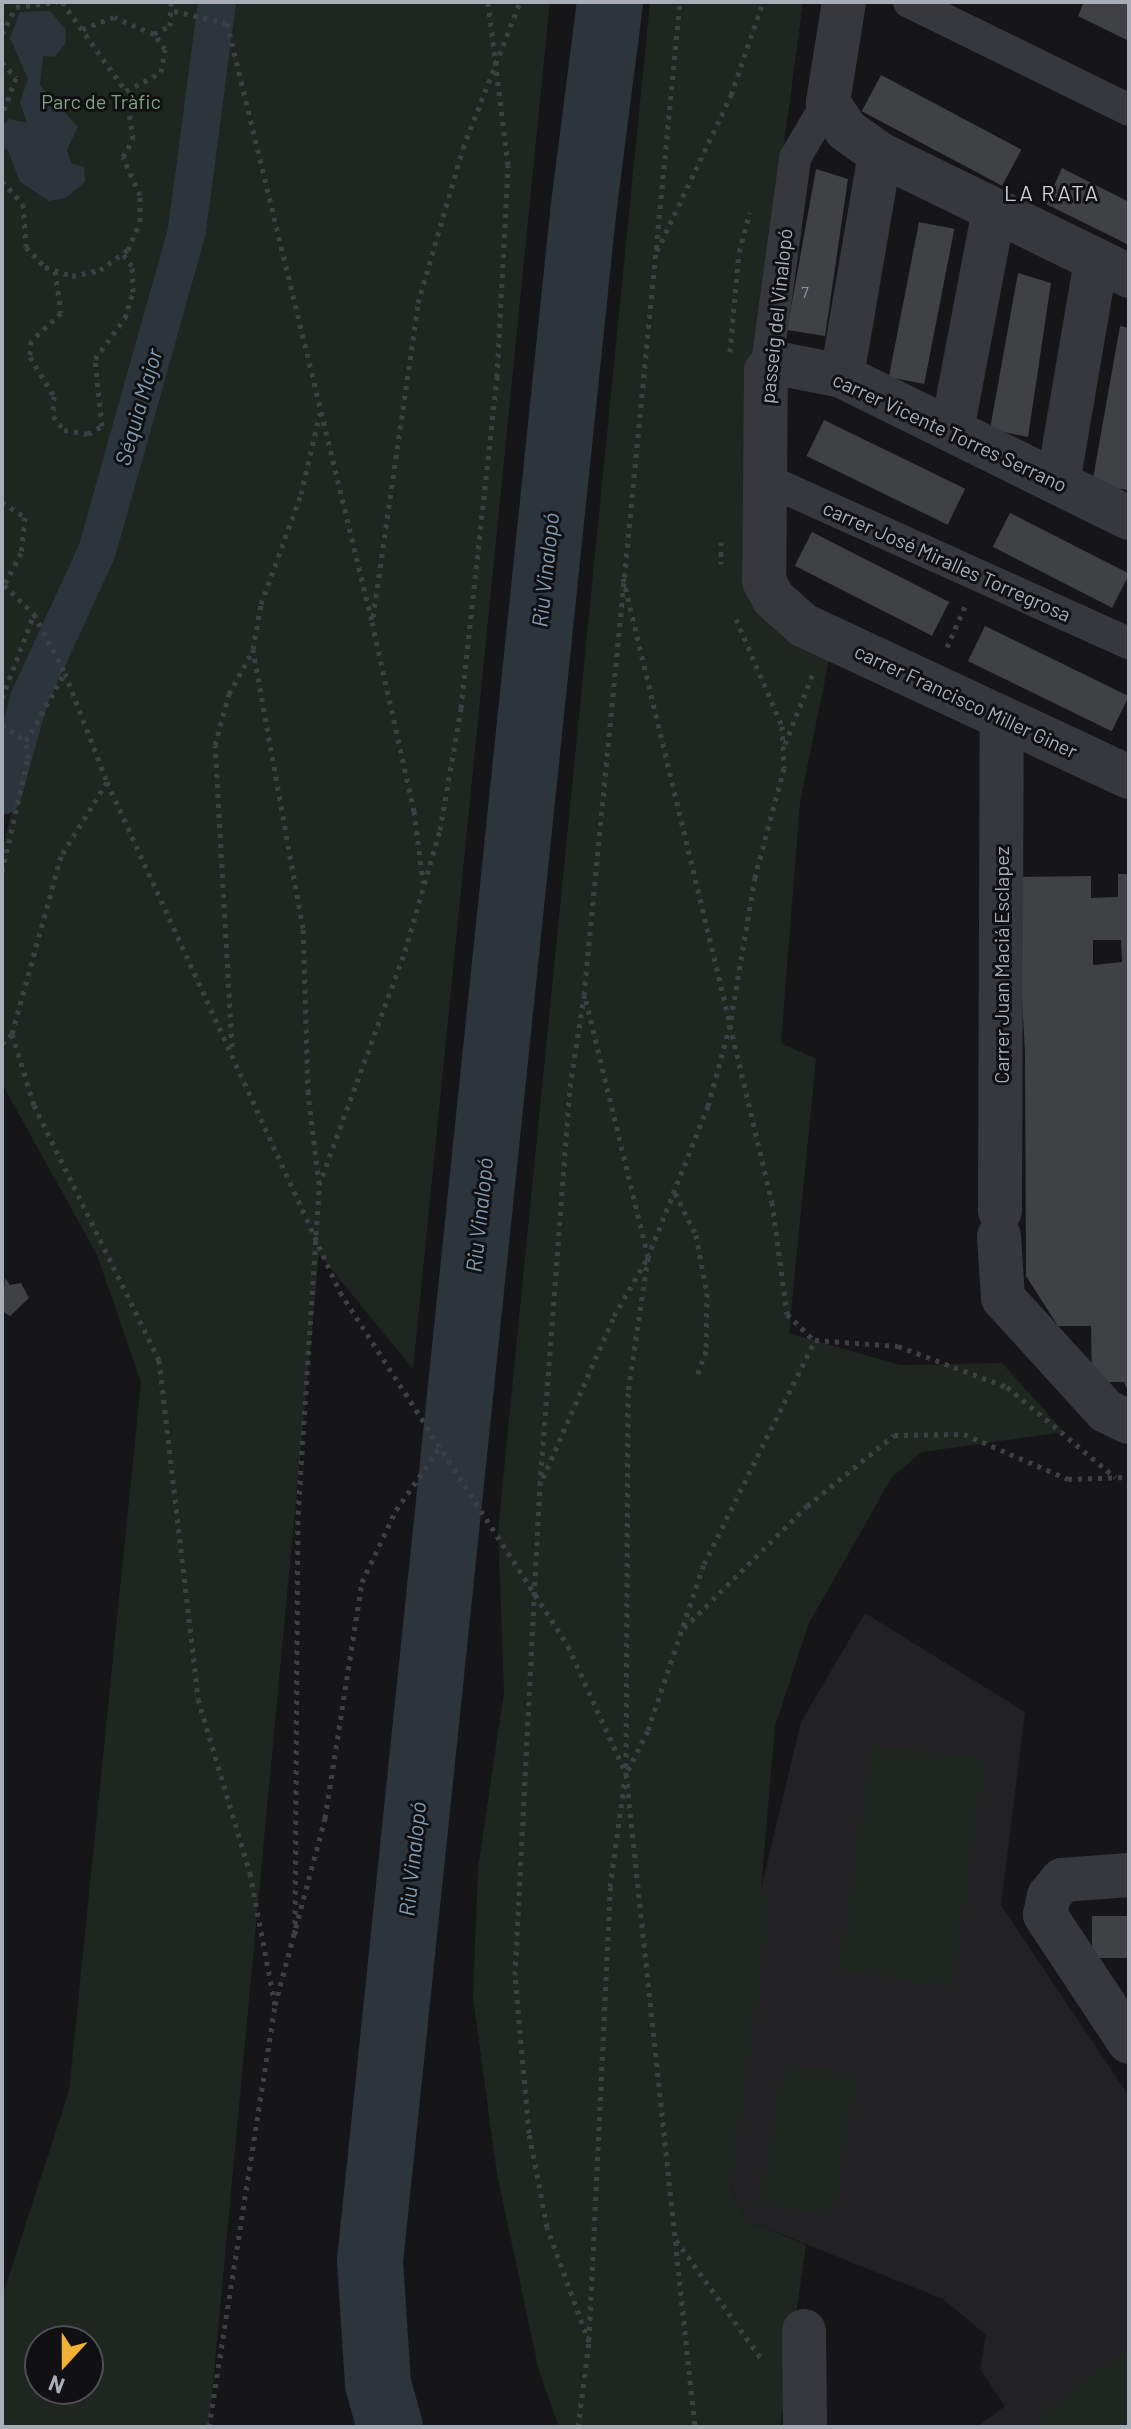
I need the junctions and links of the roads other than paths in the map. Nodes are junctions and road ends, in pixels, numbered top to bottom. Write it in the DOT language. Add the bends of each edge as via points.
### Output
graph roads {
  1 [pos="844,2"];
  2 [pos="909,2"];
  3 [pos="828,102"];
  4 [pos="1129,110"];
  5 [pos="880,154"];
  6 [pos="994,210"];
  7 [pos="1112,268"];
  8 [pos="766,371"];
  9 [pos="842,376"];
  10 [pos="952,430"];
  11 [pos="765,479"];
  12 [pos="1058,483"];
  13 [pos="1129,518"];
  14 [pos="815,631"];
  15 [pos="1129,643"];
  16 [pos="1002,718"];
  17 [pos="1129,777"];
  18 [pos="1129,1422"];
  19 [pos="1129,1875"];
  20 [pos="1111,1987"];
  21 [pos="1129,2042"];
  22 [pos="804,2331"];
  23 [pos="805,2427"];
  1 -- 3 [label="street, passeig del Vinalopó"];
  2 -- 4 [label="street"];
  3 -- 5 [label="street" via="846,130"];
  3 -- 8 [label="street, passeig del Vinalopó" via="795,158"];
  5 -- 6 [label="street"];
  5 -- 9 [label="street"];
  6 -- 7 [label="street"];
  6 -- 10 [label="street"];
  7 -- 12 [label="street"];
  8 -- 9 [label="street, carrer Vicente Torres Serrano" via="786,365"];
  8 -- 11 [label="street, passeig del Vinalopó"];
  9 -- 10 [label="street, carrer Vicente Torres Serrano"];
  10 -- 12 [label="street, carrer Vicente Torres Serrano"];
  11 -- 14 [label="street, passeig del Vinalopó" via="764,581"];
  11 -- 15 [label="street, carrer José Miralles Torregrosa"];
  12 -- 13 [label="street, carrer Vicente Torres Serrano"];
  14 -- 16 [label="street, carrer Francisco Miller Giner"];
  16 -- 17 [label="street, carrer Francisco Miller Giner"];
  16 -- 18 [label="street, Carrer Juan Maciá Esclapez" via="1003,1298 1106,1411"];
  19 -- 20 [label="street" via="1062,1880 1049,1896 1045,1915 1052,1931"];
  20 -- 21 [label="street"];
  22 -- 23 [label="street"];
}
